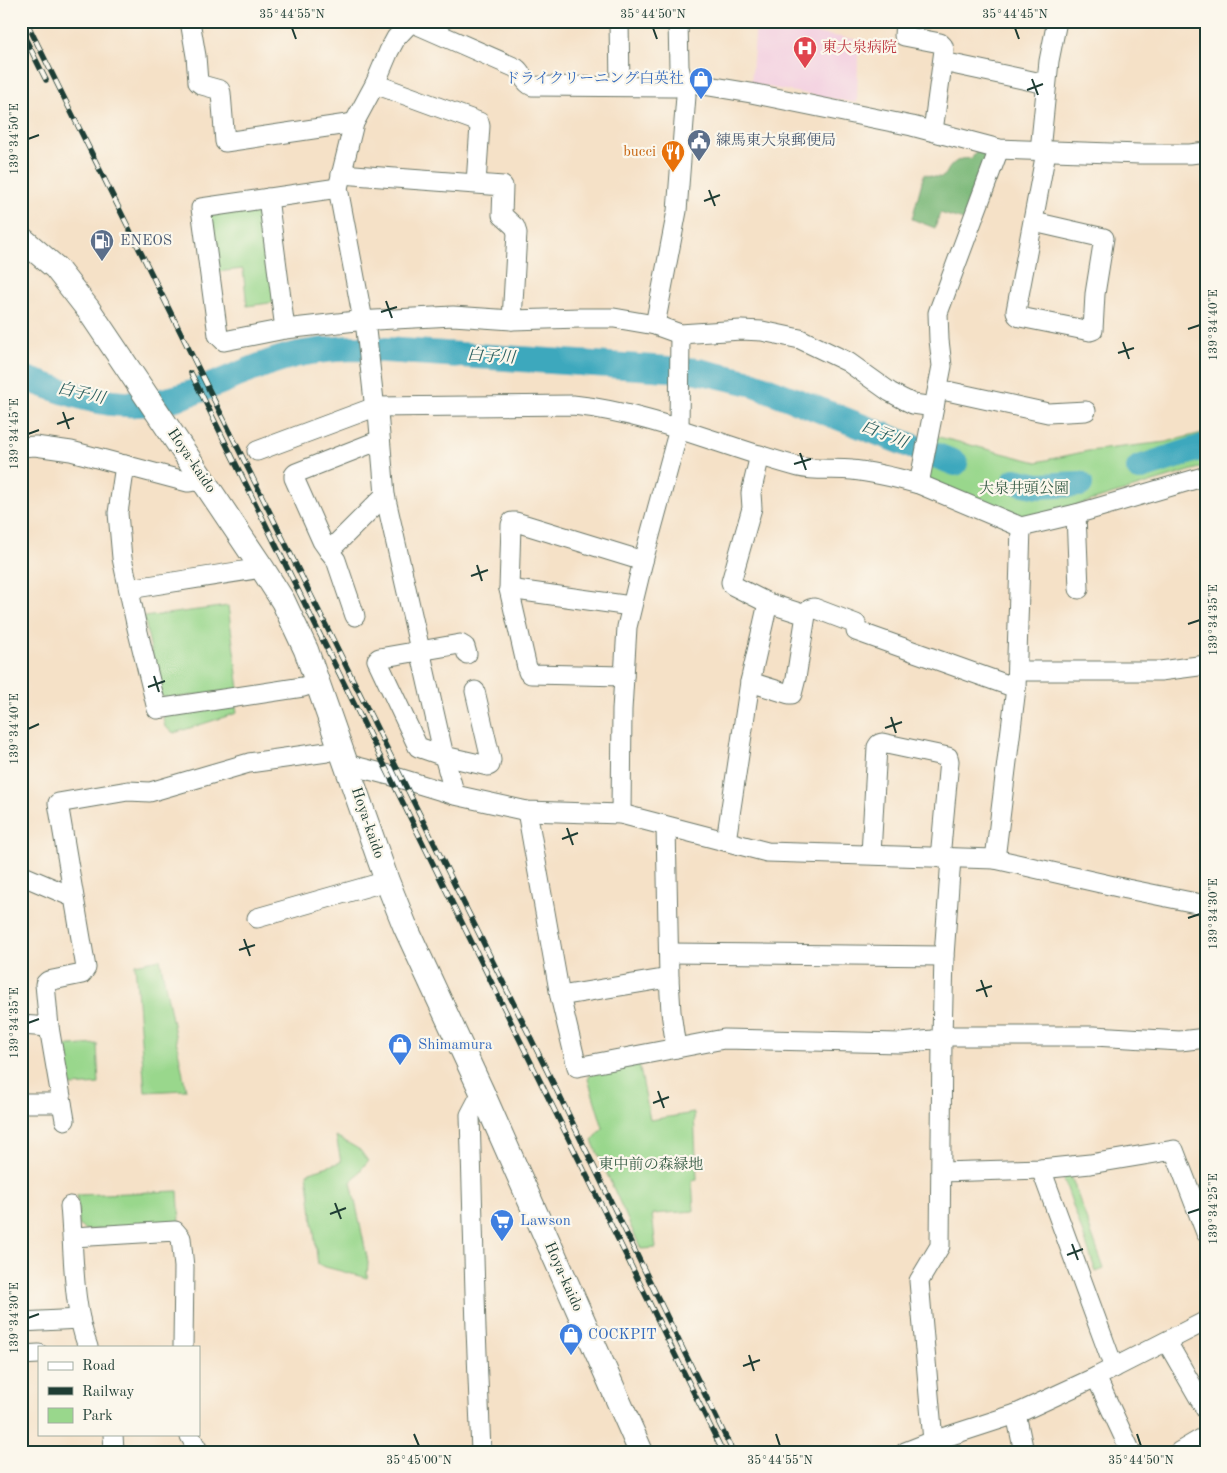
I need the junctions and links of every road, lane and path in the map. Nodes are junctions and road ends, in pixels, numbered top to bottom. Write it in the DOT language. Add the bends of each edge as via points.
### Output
graph roads {
  1 [pos="190,21"];
  2 [pos="619,21"];
  3 [pos="678,21"];
  4 [pos="905,21"];
  5 [pos="1057,21"];
  6 [pos="403,26"];
  7 [pos="943,62"];
  8 [pos="375,84"];
  9 [pos="1046,84"];
  10 [pos="683,85"];
  11 [pos="620,86"];
  12 [pos="354,123"];
  13 [pos="933,131"];
  14 [pos="999,149"];
  15 [pos="1043,152"];
  16 [pos="1206,152"];
  17 [pos="339,181"];
  18 [pos="476,183"];
  19 [pos="268,198"];
  20 [pos="1034,222"];
  21 [pos="21,238"];
  22 [pos="512,320"];
  23 [pos="365,321"];
  24 [pos="655,325"];
  25 [pos="285,329"];
  26 [pos="680,334"];
  27 [pos="938,389"];
  28 [pos="376,407"];
  29 [pos="934,407"];
  30 [pos="1086,412"];
  31 [pos="680,429"];
  32 [pos="380,440"];
  33 [pos="21,447"];
  34 [pos="257,451"];
  35 [pos="760,455"];
  36 [pos="125,465"];
  37 [pos="1206,476"];
  38 [pos="203,480"];
  39 [pos="919,484"];
  40 [pos="385,495"];
  41 [pos="1076,514"];
  42 [pos="1021,527"];
  43 [pos="329,550"];
  44 [pos="643,561"];
  45 [pos="262,568"];
  46 [pos="129,589"];
  47 [pos="509,589"];
  48 [pos="1079,590"];
  49 [pos="768,603"];
  50 [pos="631,606"];
  51 [pos="806,615"];
  52 [pos="354,616"];
  53 [pos="421,650"];
  54 [pos="467,654"];
  55 [pos="1206,665"];
  56 [pos="624,676"];
  57 [pos="1016,680"];
  58 [pos="318,682"];
  59 [pos="750,682"];
  60 [pos="475,691"];
  61 [pos="343,756"];
  62 [pos="444,756"];
  63 [pos="455,795"];
  64 [pos="527,811"];
  65 [pos="621,814"];
  66 [pos="666,826"];
  67 [pos="726,841"];
  68 [pos="871,854"];
  69 [pos="946,858"];
  70 [pos="995,859"];
  71 [pos="21,875"];
  72 [pos="387,881"];
  73 [pos="72,894"];
  74 [pos="1206,905"];
  75 [pos="257,918"];
  76 [pos="669,953"];
  77 [pos="944,956"];
  78 [pos="669,978"];
  79 [pos="560,996"];
  80 [pos="21,1026"];
  81 [pos="49,1027"];
  82 [pos="942,1038"];
  83 [pos="1206,1038"];
  84 [pos="676,1048"];
  85 [pos="482,1092"];
  86 [pos="21,1103"];
  87 [pos="1041,1169"];
  88 [pos="941,1172"];
  89 [pos="70,1206"];
  90 [pos="1206,1233"];
  91 [pos="73,1237"];
  92 [pos="80,1319"];
  93 [pos="21,1322"];
  94 [pos="1206,1322"];
  95 [pos="1167,1342"];
  96 [pos="88,1346"];
  97 [pos="183,1346"];
  98 [pos="38,1354"];
  99 [pos="21,1355"];
  100 [pos="1114,1368"];
  101 [pos="1096,1377"];
  102 [pos="1206,1410"];
  103 [pos="1016,1414"];
  104 [pos="113,1436"];
  105 [pos="191,1436"];
  106 [pos="1206,1436"];
  107 [pos="933,1441"];
  108 [pos="114,1452"];
  109 [pos="199,1452"];
  110 [pos="481,1452"];
  111 [pos="641,1452"];
  112 [pos="906,1452"];
  113 [pos="1024,1452"];
  114 [pos="1131,1452"];
  115 [pos="1179,1452"];
  1 -- 12 [label="street" via="198,82 221,93 225,142"];
  2 -- 11 [label="street"];
  3 -- 10 [label="street" via="679,67"];
  4 -- 7 [label="street" via="904,36 940,43"];
  5 -- 9 [label="street"];
  6 -- 8 [label="street" via="388,51"];
  6 -- 11 [label="street" via="516,68 525,82 532,86"];
  7 -- 9 [label="street"];
  7 -- 13 [label="street"];
  8 -- 12 [label="street"];
  8 -- 18 [label="street" via="479,122"];
  9 -- 15 [label="street"];
  10 -- 11 [label="street"];
  10 -- 13 [label="street" via="691,83 753,93"];
  10 -- 24 [label="street" via="686,96 677,211"];
  12 -- 17 [label="street"];
  13 -- 14 [label="street"];
  14 -- 15 [label="street"];
  14 -- 27 [label="street" via="939,308 938,340 942,363"];
  15 -- 16 [label="street"];
  15 -- 20 [label="street"];
  17 -- 18 [label="street"];
  17 -- 19 [label="street"];
  17 -- 23 [label="street"];
  18 -- 22 [label="street" via="503,186 502,215 516,230"];
  19 -- 25 [label="street"];
  19 -- 25 [label="street" via="201,208 202,218 218,335 224,341"];
  20 -- 20 [label="street" via="1017,315 1093,330 1104,238"];
  21 -- 38 [label="main road, Hoya-kaido" via="68,283"];
  22 -- 23 [label="street" via="453,316"];
  22 -- 24 [label="street" via="614,318"];
  23 -- 25 [label="street"];
  23 -- 28 [label="street"];
  24 -- 26 [label="street"];
  26 -- 29 [label="street" via="741,330 800,339 848,362 913,404"];
  26 -- 31 [label="street"];
  27 -- 29 [label="street"];
  27 -- 30 [label="street" via="1048,413"];
  28 -- 31 [label="street" via="573,405 598,408"];
  28 -- 32 [label="street"];
  28 -- 34 [label="street"];
  29 -- 39 [label="street"];
  31 -- 35 [label="street"];
  31 -- 44 [label="street"];
  32 -- 40 [label="street"];
  32 -- 43 [label="street" via="294,475 322,541"];
  33 -- 36 [label="street" via="71,451"];
  35 -- 39 [label="street" via="801,468 854,470"];
  35 -- 49 [label="street" via="751,493 752,508 731,582 734,588"];
  36 -- 38 [label="street" via="188,482"];
  36 -- 46 [label="street" via="118,513"];
  37 -- 41 [label="street"];
  38 -- 45 [label="main road, Hoya-kaido"];
  39 -- 42 [label="street"];
  40 -- 43 [label="street"];
  40 -- 53 [label="street"];
  41 -- 42 [label="street"];
  41 -- 48 [label="street"];
  42 -- 57 [label="street"];
  43 -- 52 [label="street" via="336,560"];
  44 -- 47 [label="street" via="512,522"];
  44 -- 50 [label="street"];
  45 -- 46 [label="street"];
  45 -- 58 [label="main road, Hoya-kaido" via="283,600"];
  46 -- 58 [label="street" via="157,709"];
  47 -- 50 [label="street"];
  47 -- 56 [label="street" via="527,669 531,674"];
  49 -- 51 [label="street"];
  49 -- 59 [label="street"];
  50 -- 56 [label="street"];
  51 -- 57 [label="street" via="814,608 856,624 856,631"];
  51 -- 59 [label="street" via="792,694"];
  53 -- 54 [label="street" via="460,644 465,646"];
  53 -- 62 [label="street"];
  53 -- 62 [label="street" via="377,660 416,744 422,750"];
  55 -- 57 [label="street"];
  56 -- 65 [label="street"];
  57 -- 70 [label="street"];
  58 -- 61 [label="main road, Hoya-kaido"];
  59 -- 67 [label="street"];
  60 -- 62 [label="street" via="490,764 486,766"];
  61 -- 63 [label="street" via="389,775"];
  61 -- 72 [label="main road, Hoya-kaido"];
  61 -- 73 [label="street" via="327,752 249,763 150,792 128,790 60,802 57,806"];
  62 -- 63 [label="street"];
  63 -- 64 [label="street"];
  64 -- 65 [label="street"];
  64 -- 79 [label="street"];
  65 -- 66 [label="street"];
  66 -- 67 [label="street"];
  66 -- 76 [label="street"];
  67 -- 68 [label="street" via="767,852"];
  68 -- 69 [label="street"];
  68 -- 69 [label="street" via="877,747 882,743 948,757"];
  69 -- 70 [label="street"];
  69 -- 77 [label="street"];
  70 -- 74 [label="street"];
  71 -- 73 [label="street"];
  72 -- 75 [label="street"];
  72 -- 85 [label="main road, Hoya-kaido"];
  73 -- 81 [label="street" via="86,968 82,974 45,984"];
  76 -- 77 [label="street"];
  76 -- 78 [label="street"];
  77 -- 82 [label="street"];
  78 -- 79 [label="street"];
  78 -- 84 [label="street"];
  79 -- 84 [label="street" via="577,1067"];
  80 -- 81 [label="street"];
  81 -- 86 [label="street" via="64,1112"];
  82 -- 83 [label="street" via="1094,1036 1180,1041"];
  82 -- 84 [label="street" via="900,1043 724,1039"];
  82 -- 88 [label="street"];
  85 -- 110 [label="street" via="470,1115"];
  85 -- 111 [label="main road, Hoya-kaido"];
  87 -- 88 [label="street"];
  87 -- 90 [label="street" via="1174,1150"];
  87 -- 100 [label="street"];
  88 -- 107 [label="street" via="940,1246 919,1281"];
  89 -- 91 [label="street"];
  91 -- 92 [label="street"];
  91 -- 97 [label="street" via="175,1231 181,1238 184,1267"];
  92 -- 93 [label="street"];
  92 -- 96 [label="street"];
  94 -- 95 [label="street"];
  95 -- 100 [label="street"];
  95 -- 102 [label="street"];
  98 -- 99 [label="street"];
  100 -- 101 [label="street"];
  101 -- 103 [label="street"];
  101 -- 114 [label="street"];
  103 -- 107 [label="street"];
  103 -- 113 [label="street"];
  104 -- 108 [label="street"];
  105 -- 109 [label="street"];
  106 -- 115 [label="street"];
  107 -- 112 [label="street"];
}
